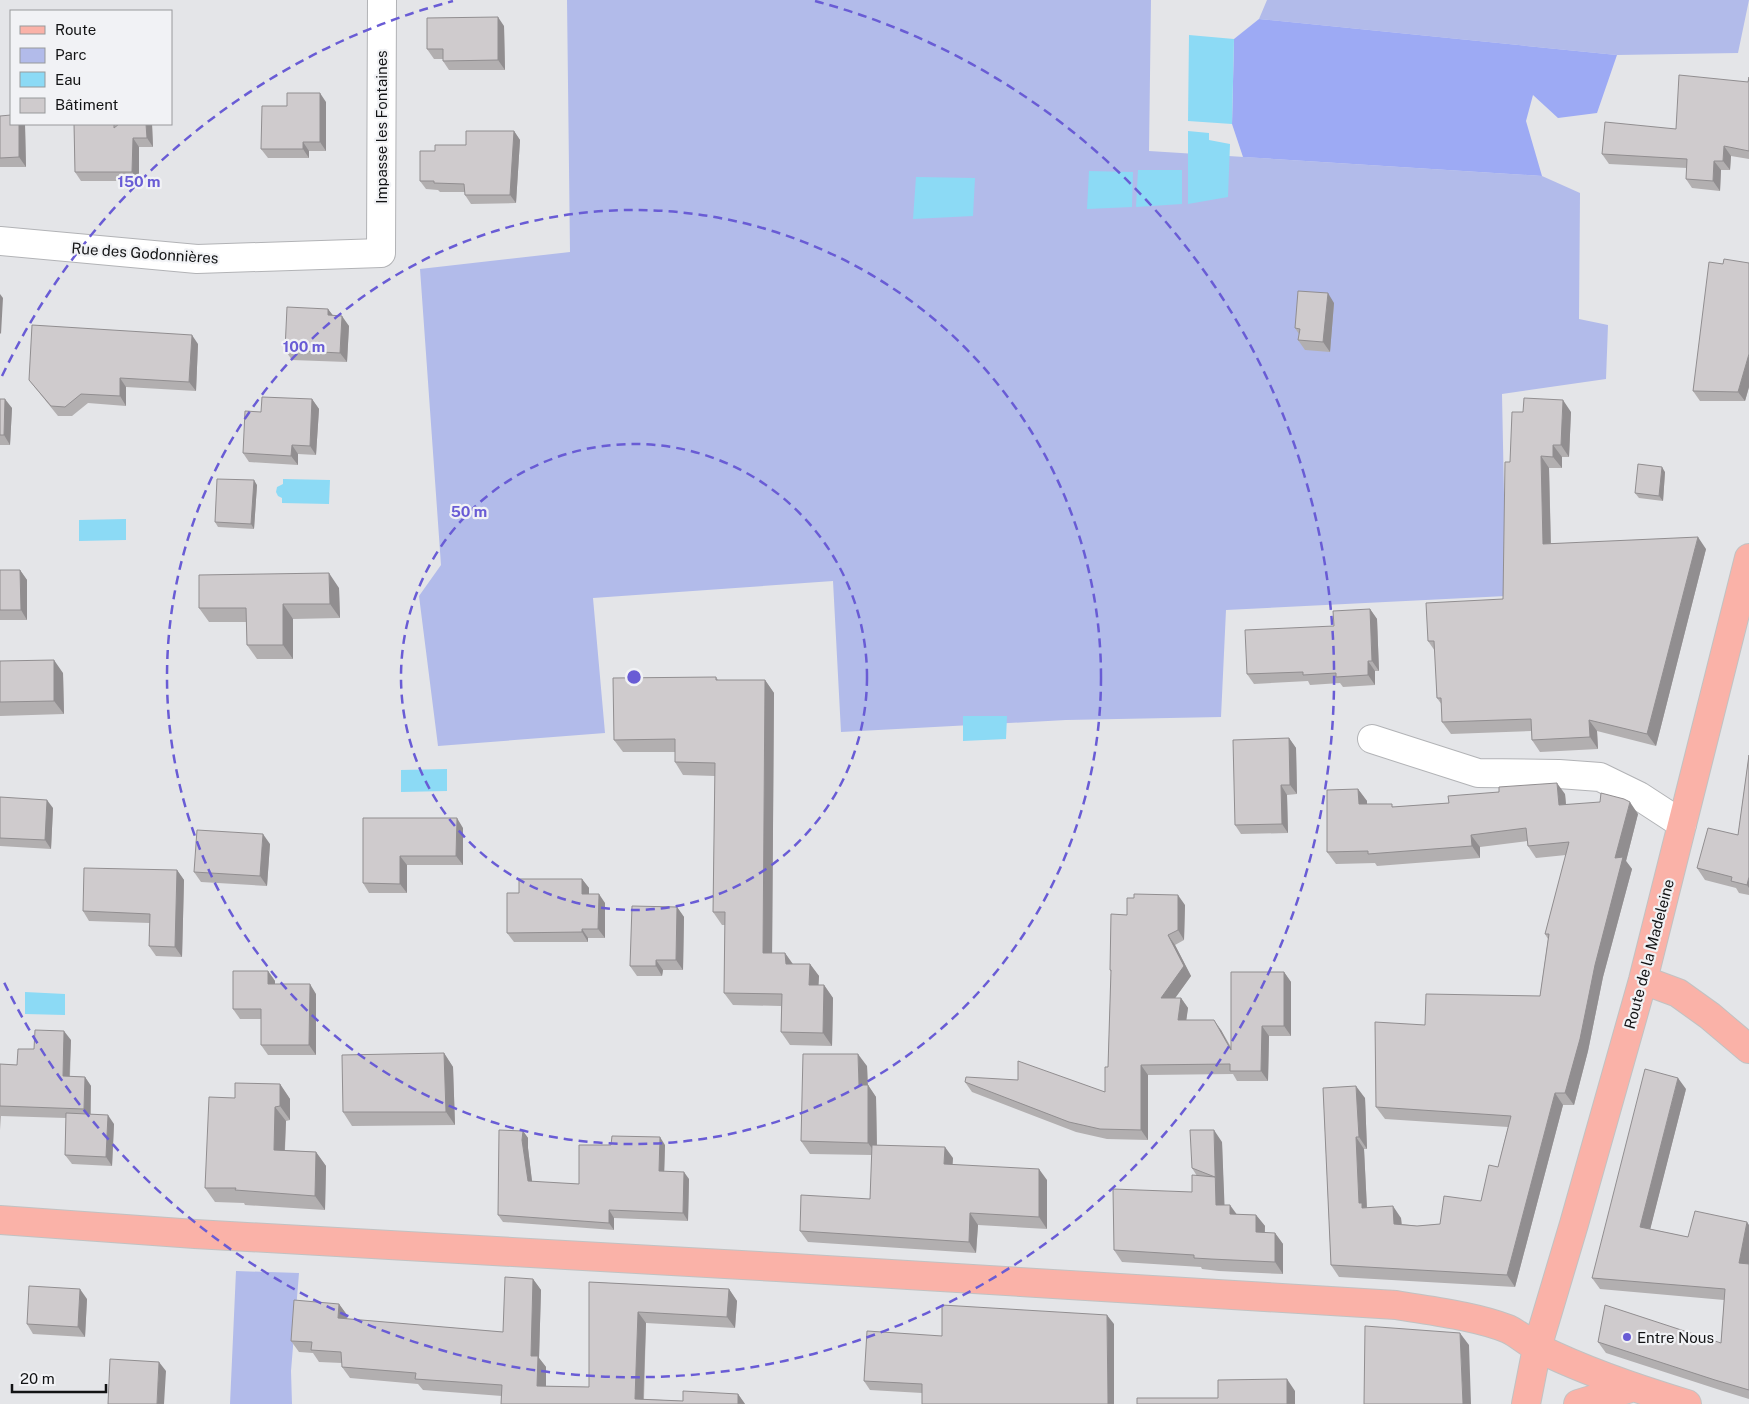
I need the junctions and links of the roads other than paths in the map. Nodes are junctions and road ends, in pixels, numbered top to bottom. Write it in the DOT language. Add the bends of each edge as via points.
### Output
graph roads {
  1 [pos="382,0"];
  2 [pos="0,241"];
  3 [pos="380,253"];
  4 [pos="1749,558"];
  5 [pos="1372,739"];
  6 [pos="1682,824"];
  7 [pos="1643,980"];
  8 [pos="1749,1049"];
  9 [pos="0,1220"];
  10 [pos="1538,1348"];
  11 [pos="1634,1387"];
  12 [pos="1526,1404"];
  13 [pos="1578,1404"];
  14 [pos="1687,1404"];
  1 -- 3 [label="street, Impasse les Fontaines"];
  2 -- 3 [label="street, Rue des Godonnières" via="197,259"];
  4 -- 6 [label="main road, Route de la Madeleine"];
  5 -- 6 [label="street" via="1478,773 1600,777"];
  6 -- 7 [label="main road, Route de la Madeleine"];
  7 -- 8 [label="main road" via="1678,993"];
  7 -- 10 [label="main road, Route de la Madeleine"];
  9 -- 10 [label="main road" via="1396,1305 1509,1330"];
  10 -- 11 [label="main road"];
  10 -- 12 [label="main road, Route de la Madeleine"];
  11 -- 13 [label="main road"];
  11 -- 14 [label="main road"];
}
